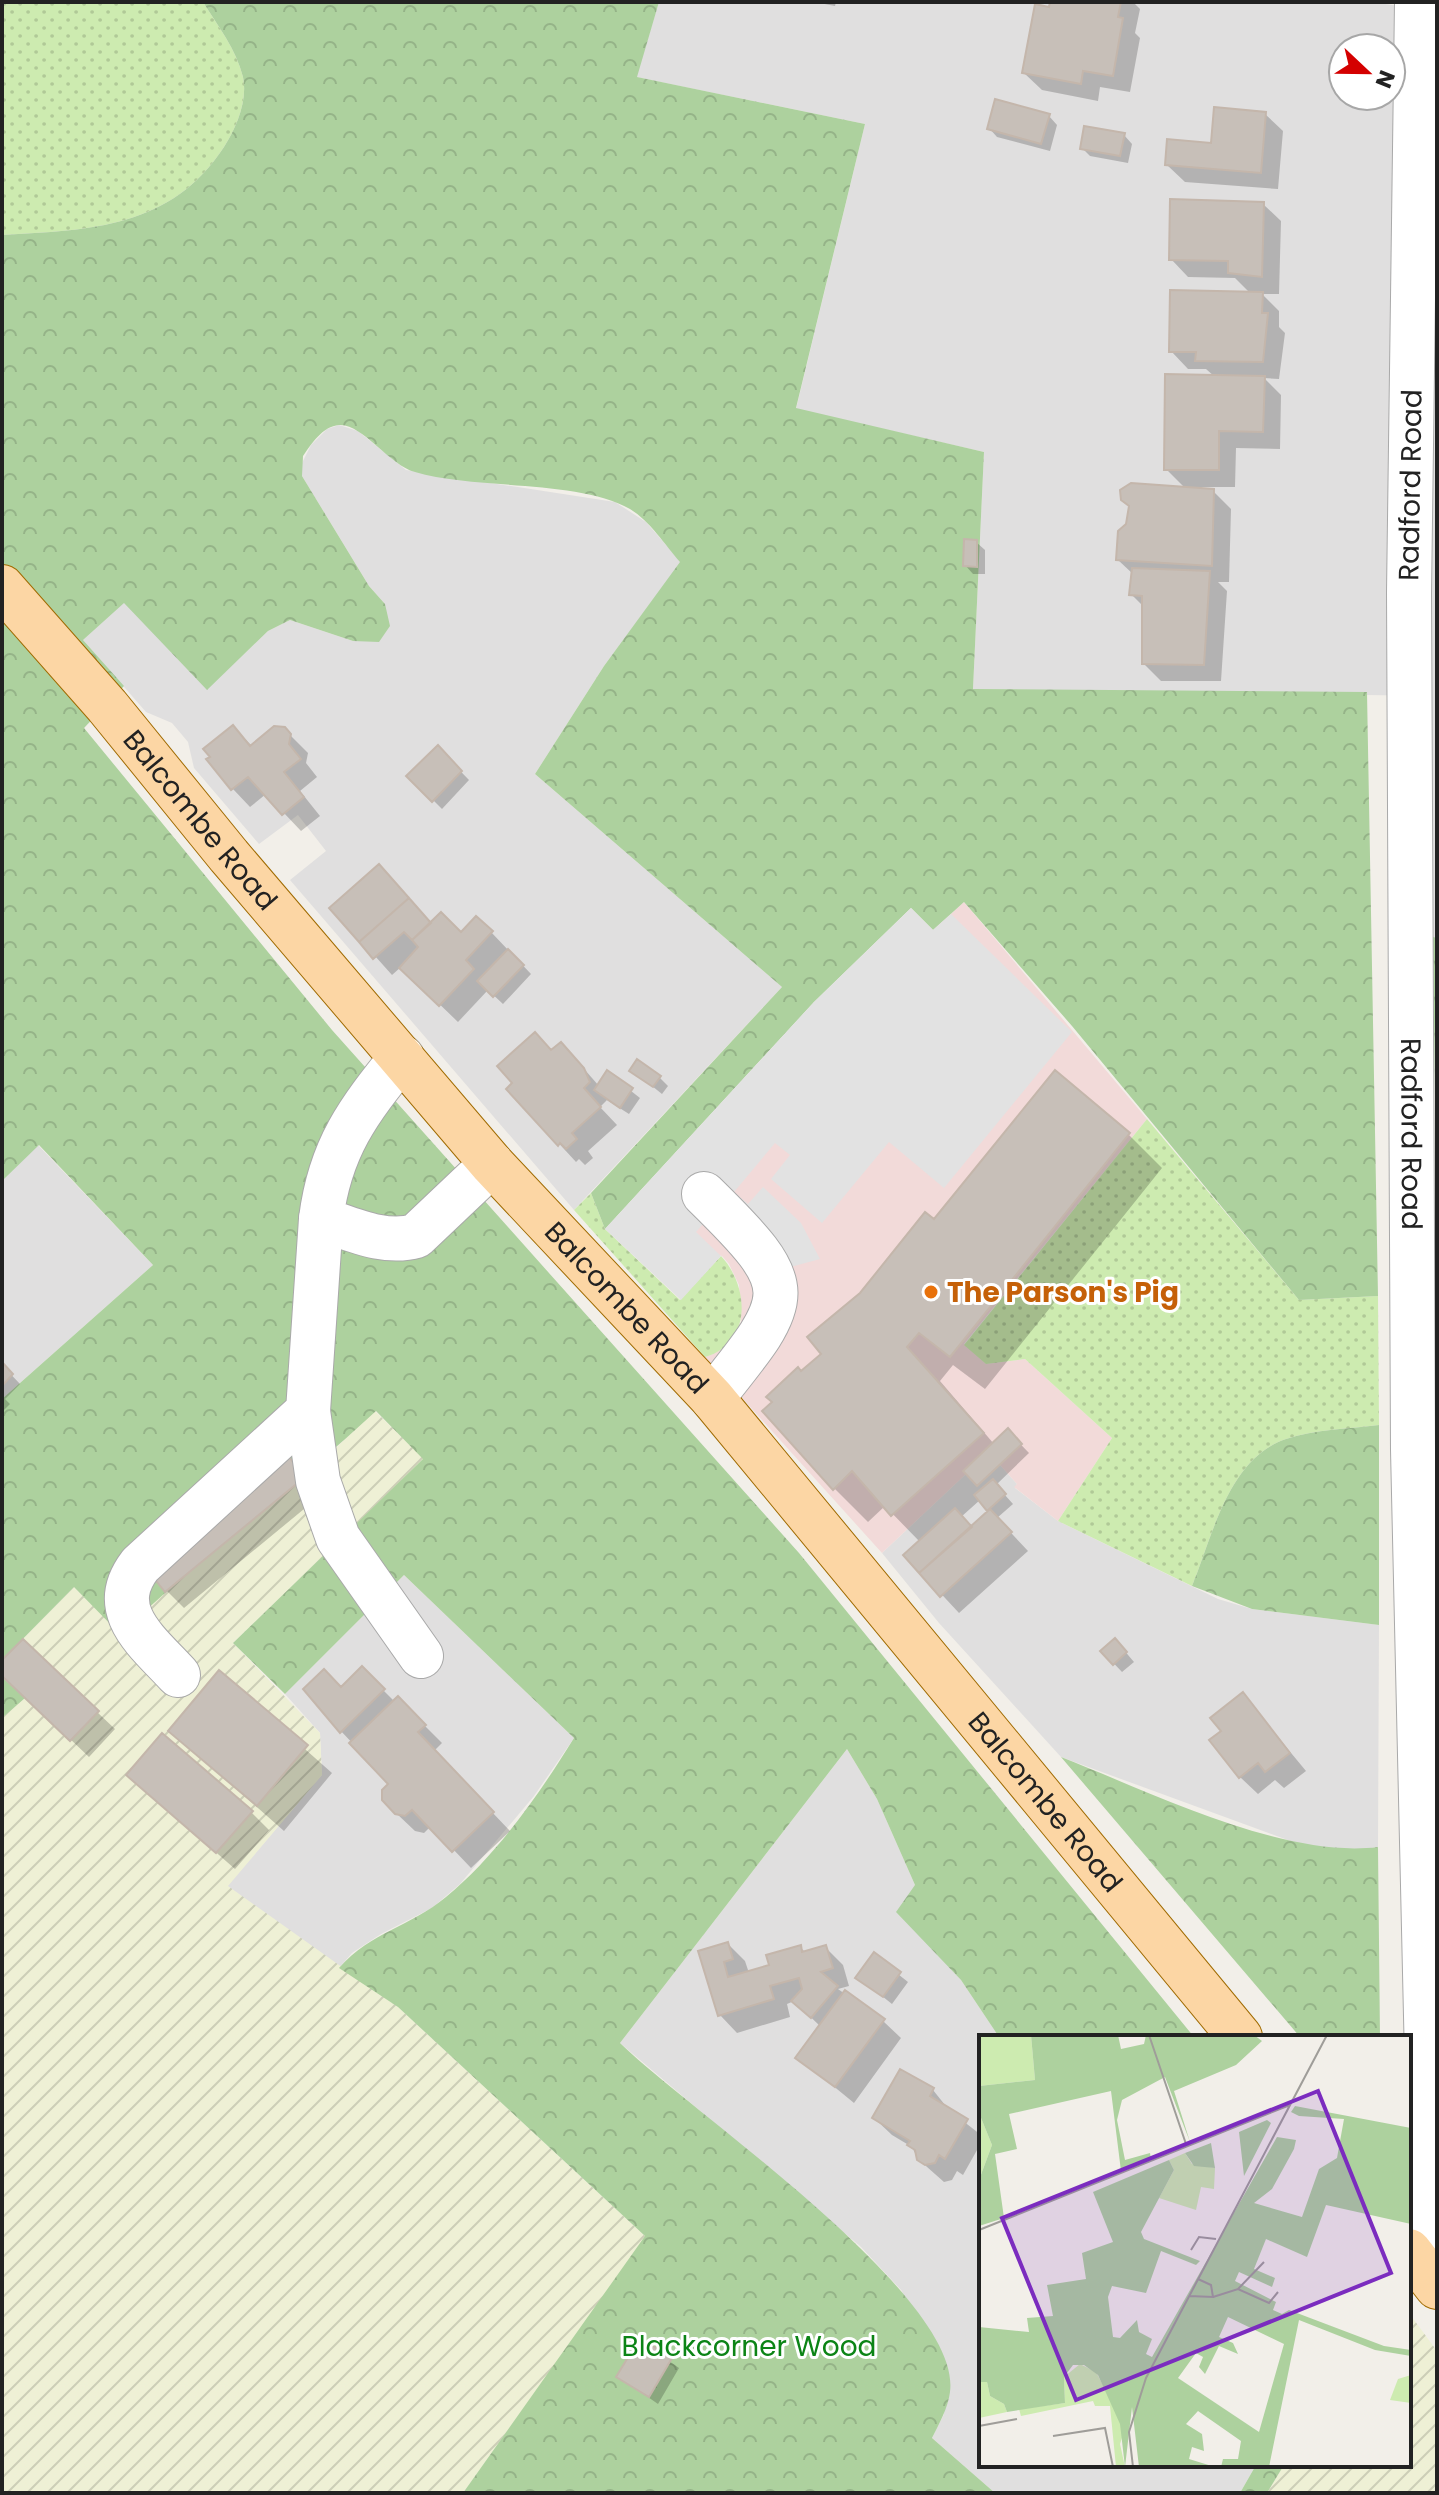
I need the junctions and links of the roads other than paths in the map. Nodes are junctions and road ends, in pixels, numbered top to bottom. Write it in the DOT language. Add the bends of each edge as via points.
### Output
graph roads {
  1 [pos="1417,2"];
  2 [pos="2,587"];
  3 [pos="402,1057"];
  4 [pos="492,1164"];
  5 [pos="704,1194"];
  6 [pos="321,1219"];
  7 [pos="712,1398"];
  8 [pos="308,1411"];
  9 [pos="1425,1450"];
  10 [pos="421,1656"];
  11 [pos="178,1675"];
  12 [pos="1238,2035"];
  13 [pos="1418,2107"];
  14 [pos="1422,2267"];
  1 -- 9 [label="street, Radford Road" via="1409,578"];
  2 -- 3 [label="main road, Balcombe Road"];
  3 -- 4 [label="main road, Balcombe Road"];
  3 -- 6 [label="street" via="341,1140"];
  4 -- 6 [label="street" via="416,1236 382,1238"];
  4 -- 7 [label="main road, Balcombe Road"];
  5 -- 7 [label="street" via="759,1250 775,1286 768,1326"];
  6 -- 8 [label="street"];
  7 -- 12 [label="main road, Balcombe Road"];
  8 -- 10 [label="street" via="318,1481 338,1538"];
  8 -- 11 [label="street" via="128,1580 125,1600 132,1622"];
  9 -- 13 [label="street, Radford Road"];
  13 -- 14 [label="street, Radford Road"];
}
